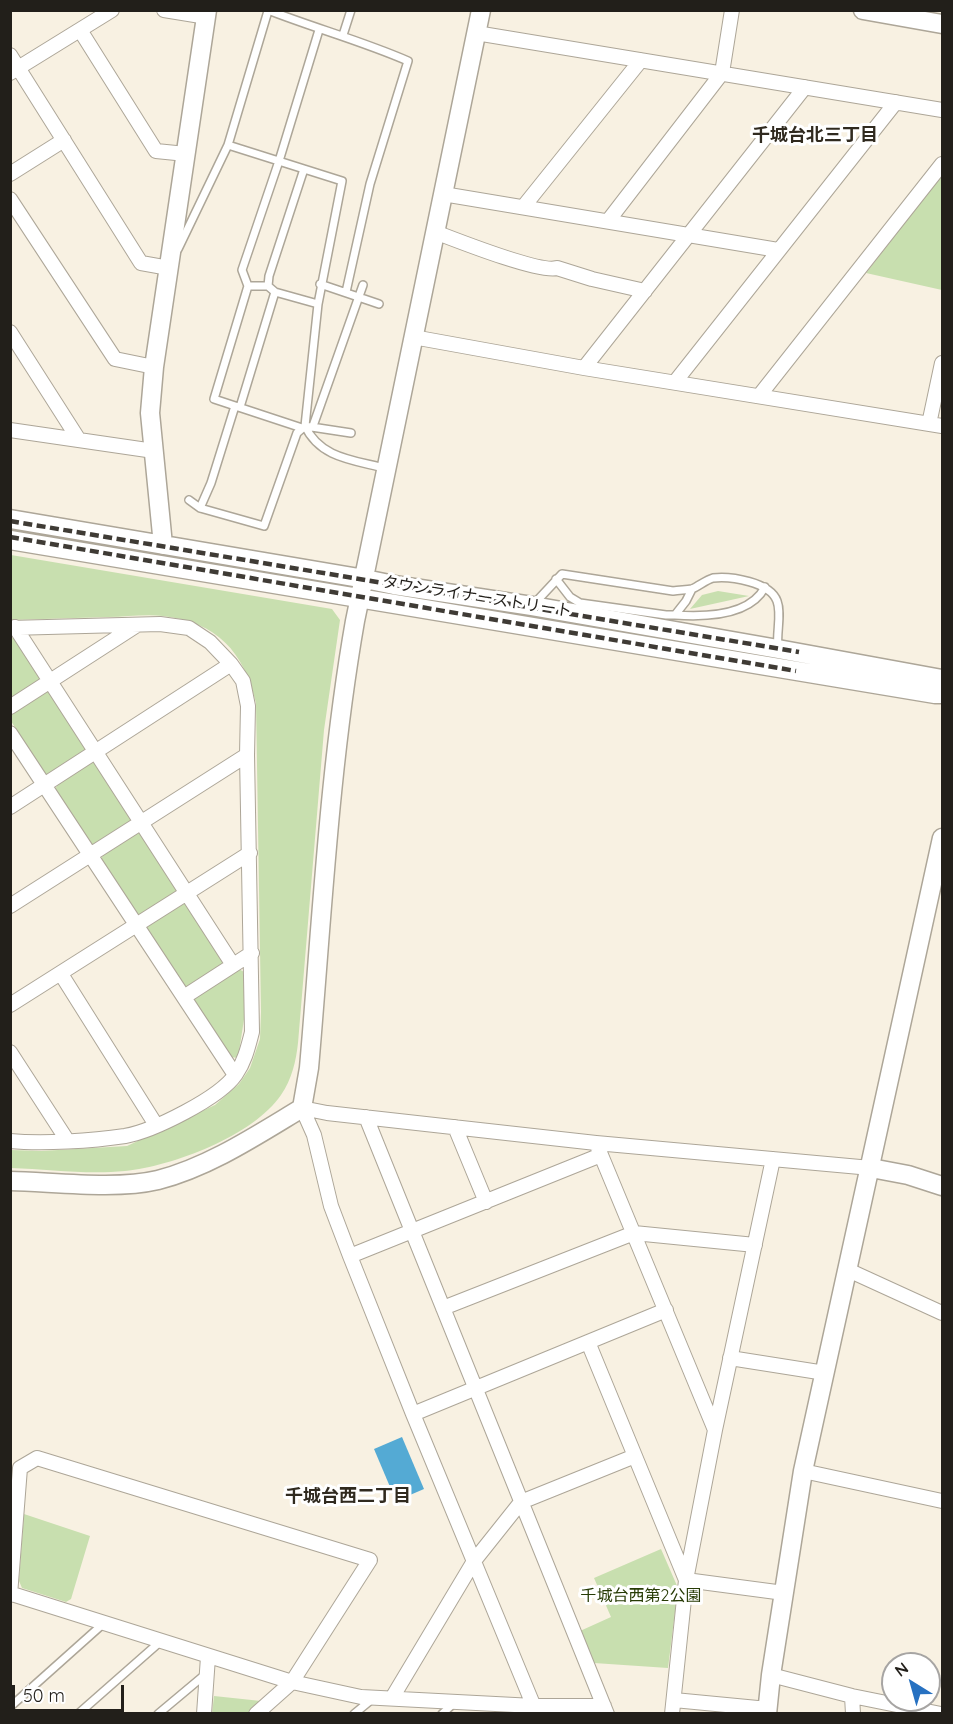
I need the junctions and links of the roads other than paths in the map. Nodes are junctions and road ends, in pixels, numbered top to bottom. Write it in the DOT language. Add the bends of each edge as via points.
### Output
graph roads {
  1 [pos="112,10"];
  2 [pos="164,10"];
  3 [pos="351,10"];
  4 [pos="481,10"];
  5 [pos="732,10"];
  6 [pos="863,10"];
  7 [pos="268,11"];
  8 [pos="207,14"];
  9 [pos="942,24"];
  10 [pos="80,30"];
  11 [pos="320,30"];
  12 [pos="476,33"];
  13 [pos="343,35"];
  14 [pos="10,55"];
  15 [pos="641,60"];
  16 [pos="15,71"];
  17 [pos="722,73"];
  18 [pos="805,87"];
  19 [pos="896,102"];
  20 [pos="942,110"];
  21 [pos="64,140"];
  22 [pos="228,145"];
  23 [pos="186,154"];
  24 [pos="279,161"];
  25 [pos="942,164"];
  26 [pos="304,169"];
  27 [pos="10,174"];
  28 [pos="443,194"];
  29 [pos="10,199"];
  30 [pos="524,206"];
  31 [pos="608,221"];
  32 [pos="435,232"];
  33 [pos="690,235"];
  34 [pos="778,250"];
  35 [pos="169,268"];
  36 [pos="321,284"];
  37 [pos="363,285"];
  38 [pos="248,286"];
  39 [pos="268,286"];
  40 [pos="645,291"];
  41 [pos="275,292"];
  42 [pos="346,292"];
  43 [pos="359,296"];
  44 [pos="318,304"];
  45 [pos="380,304"];
  46 [pos="10,332"];
  47 [pos="413,338"];
  48 [pos="942,363"];
  49 [pos="154,367"];
  50 [pos="584,368"];
  51 [pos="675,382"];
  52 [pos="759,396"];
  53 [pos="237,406"];
  54 [pos="936,425"];
  55 [pos="313,426"];
  56 [pos="303,427"];
  57 [pos="10,430"];
  58 [pos="351,433"];
  59 [pos="79,440"];
  60 [pos="154,452"];
  61 [pos="387,469"];
  62 [pos="189,500"];
  63 [pos="200,508"];
  64 [pos="10,519"];
  65 [pos="10,540"];
  66 [pos="163,545"];
  67 [pos="365,579"];
  68 [pos="556,579"];
  69 [pos="765,587"];
  70 [pos="692,589"];
  71 [pos="360,597"];
  72 [pos="532,606"];
  73 [pos="675,615"];
  74 [pos="137,624"];
  75 [pos="13,628"];
  76 [pos="778,649"];
  77 [pos="231,664"];
  78 [pos="942,679"];
  79 [pos="50,681"];
  80 [pos="942,694"];
  81 [pos="10,707"];
  82 [pos="10,733"];
  83 [pos="95,752"];
  84 [pos="248,756"];
  85 [pos="45,785"];
  86 [pos="10,807"];
  87 [pos="141,823"];
  88 [pos="942,838"];
  89 [pos="250,853"];
  90 [pos="91,855"];
  91 [pos="187,894"];
  92 [pos="936,903"];
  93 [pos="10,906"];
  94 [pos="138,926"];
  95 [pos="252,953"];
  96 [pos="233,965"];
  97 [pos="61,974"];
  98 [pos="184,997"];
  99 [pos="10,1005"];
  100 [pos="10,1052"];
  101 [pos="235,1075"];
  102 [pos="302,1108"];
  103 [pos="366,1117"];
  104 [pos="156,1125"];
  105 [pos="455,1127"];
  106 [pos="68,1140"];
  107 [pos="10,1141"];
  108 [pos="598,1149"];
  109 [pos="773,1159"];
  110 [pos="871,1168"];
  111 [pos="10,1180"];
  112 [pos="942,1186"];
  113 [pos="486,1202"];
  114 [pos="412,1231"];
  115 [pos="634,1233"];
  116 [pos="755,1245"];
  117 [pos="350,1256"];
  118 [pos="848,1270"];
  119 [pos="443,1308"];
  120 [pos="666,1310"];
  121 [pos="942,1313"];
  122 [pos="588,1342"];
  123 [pos="730,1358"];
  124 [pos="825,1373"];
  125 [pos="475,1388"];
  126 [pos="412,1413"];
  127 [pos="715,1430"];
  128 [pos="635,1456"];
  129 [pos="803,1471"];
  130 [pos="942,1501"];
  131 [pos="521,1502"];
  132 [pos="474,1561"];
  133 [pos="686,1580"];
  134 [pos="784,1593"];
  135 [pos="11,1595"];
  136 [pos="104,1623"];
  137 [pos="160,1641"];
  138 [pos="208,1657"];
  139 [pos="207,1672"];
  140 [pos="771,1675"];
  141 [pos="292,1682"];
  142 [pos="852,1696"];
  143 [pos="374,1698"];
  144 [pos="392,1698"];
  145 [pos="456,1702"];
  146 [pos="10,1707"];
  147 [pos="673,1707"];
  148 [pos="605,1710"];
  149 [pos="536,1711"];
  150 [pos="768,1712"];
  151 [pos="78,1713"];
  152 [pos="158,1713"];
  153 [pos="204,1713"];
  154 [pos="256,1713"];
  155 [pos="354,1713"];
  156 [pos="442,1713"];
  157 [pos="853,1713"];
  158 [pos="941,1713"];
  1 -- 10 [label="street"];
  2 -- 8 [label="street"];
  3 -- 13 [label="lane"];
  4 -- 12 [label="street"];
  5 -- 17 [label="street"];
  6 -- 9 [label="street"];
  7 -- 11 [label="lane"];
  7 -- 22 [label="lane"];
  8 -- 23 [label="street"];
  10 -- 16 [label="street"];
  10 -- 23 [label="street" via="156,151"];
  11 -- 13 [label="lane"];
  11 -- 24 [label="lane"];
  12 -- 15 [label="street"];
  12 -- 28 [label="street"];
  13 -- 42 [label="lane" via="408,61 370,184"];
  14 -- 16 [label="street"];
  15 -- 17 [label="street"];
  15 -- 30 [label="street"];
  16 -- 21 [label="street"];
  17 -- 18 [label="street"];
  17 -- 31 [label="street"];
  18 -- 19 [label="street"];
  18 -- 33 [label="street"];
  19 -- 20 [label="street"];
  19 -- 34 [label="street"];
  21 -- 27 [label="street"];
  21 -- 35 [label="street" via="141,263"];
  22 -- 24 [label="lane"];
  22 -- 35 [label="lane"];
  23 -- 35 [label="street"];
  24 -- 26 [label="lane"];
  24 -- 38 [label="lane" via="242,270"];
  25 -- 52 [label="street"];
  26 -- 36 [label="lane" via="342,181"];
  26 -- 39 [label="lane"];
  28 -- 30 [label="street"];
  28 -- 32 [label="street"];
  29 -- 49 [label="street" via="115,359"];
  30 -- 31 [label="street"];
  31 -- 33 [label="street"];
  32 -- 40 [label="street" via="535,266"];
  32 -- 47 [label="street"];
  33 -- 34 [label="street"];
  33 -- 40 [label="street"];
  34 -- 51 [label="street"];
  35 -- 49 [label="street"];
  36 -- 42 [label="lane"];
  36 -- 44 [label="lane"];
  37 -- 43 [label="lane"];
  38 -- 39 [label="lane"];
  38 -- 53 [label="lane" via="214,399"];
  39 -- 41 [label="lane"];
  40 -- 50 [label="street"];
  41 -- 44 [label="lane"];
  41 -- 53 [label="lane"];
  42 -- 43 [label="lane"];
  43 -- 45 [label="lane"];
  43 -- 55 [label="lane"];
  44 -- 56 [label="lane"];
  46 -- 59 [label="street"];
  47 -- 50 [label="street"];
  47 -- 61 [label="street"];
  48 -- 54 [label="street"];
  49 -- 60 [label="street" via="150,413"];
  50 -- 51 [label="street"];
  51 -- 52 [label="street"];
  52 -- 54 [label="street"];
  53 -- 56 [label="lane"];
  53 -- 63 [label="lane"];
  55 -- 56 [label="lane"];
  55 -- 58 [label="lane"];
  56 -- 61 [label="lane" via="330,454"];
  56 -- 63 [label="lane" via="292,445 264,526"];
  57 -- 59 [label="street"];
  59 -- 60 [label="street"];
  60 -- 66 [label="street"];
  61 -- 67 [label="street"];
  62 -- 63 [label="lane"];
  64 -- 66 [label="street, タウンライナーストリート"];
  65 -- 71 [label="street, タウンライナーストリート"];
  66 -- 67 [label="street, タウンライナーストリート"];
  67 -- 71 [label="street"];
  67 -- 72 [label="street, タウンライナーストリート"];
  68 -- 70 [label="lane" via="562,574 673,591"];
  68 -- 72 [label="lane"];
  68 -- 73 [label="lane" via="580,603"];
  69 -- 70 [label="lane" via="742,579 712,578"];
  69 -- 73 [label="lane" via="758,599 744,607 693,616"];
  69 -- 76 [label="lane" via="777,599"];
  70 -- 73 [label="lane"];
  71 -- 80 [label="street, タウンライナーストリート"];
  71 -- 102 [label="street" via="342,699 309,1068"];
  72 -- 76 [label="street, タウンライナーストリート"];
  74 -- 75 [label="street"];
  74 -- 77 [label="street" via="189,628 210,642"];
  74 -- 79 [label="street"];
  75 -- 79 [label="street"];
  76 -- 78 [label="street, タウンライナーストリート"];
  77 -- 83 [label="street"];
  77 -- 84 [label="street" via="243,681 248,706"];
  79 -- 81 [label="street"];
  79 -- 83 [label="street"];
  82 -- 85 [label="street"];
  83 -- 85 [label="street"];
  83 -- 87 [label="street"];
  84 -- 87 [label="street"];
  84 -- 89 [label="street"];
  85 -- 86 [label="street"];
  85 -- 90 [label="street"];
  87 -- 90 [label="street"];
  87 -- 91 [label="street"];
  88 -- 92 [label="street"];
  89 -- 91 [label="street"];
  89 -- 95 [label="street"];
  90 -- 93 [label="street"];
  90 -- 94 [label="street"];
  91 -- 94 [label="street"];
  91 -- 96 [label="street"];
  92 -- 110 [label="street"];
  94 -- 97 [label="street"];
  94 -- 98 [label="street"];
  95 -- 96 [label="street"];
  95 -- 101 [label="street" via="252,1032"];
  96 -- 98 [label="street"];
  97 -- 99 [label="street"];
  97 -- 104 [label="street"];
  98 -- 101 [label="street"];
  100 -- 106 [label="street"];
  101 -- 104 [label="street" via="207,1100"];
  102 -- 103 [label="street"];
  102 -- 111 [label="street" via="219,1155 156,1180 122,1185"];
  102 -- 117 [label="street" via="314,1135"];
  103 -- 105 [label="street"];
  103 -- 114 [label="street"];
  104 -- 106 [label="street" via="127,1136"];
  105 -- 108 [label="street"];
  105 -- 113 [label="street"];
  106 -- 107 [label="street"];
  108 -- 109 [label="street"];
  108 -- 113 [label="street"];
  108 -- 115 [label="street"];
  109 -- 110 [label="street"];
  109 -- 116 [label="street"];
  110 -- 112 [label="street"];
  110 -- 118 [label="street"];
  113 -- 114 [label="street"];
  114 -- 117 [label="street"];
  114 -- 119 [label="street"];
  115 -- 116 [label="street"];
  115 -- 119 [label="street"];
  115 -- 120 [label="street"];
  116 -- 123 [label="street"];
  117 -- 126 [label="street"];
  118 -- 121 [label="street"];
  118 -- 124 [label="street"];
  119 -- 125 [label="street"];
  120 -- 122 [label="street"];
  120 -- 127 [label="street"];
  122 -- 125 [label="street"];
  122 -- 128 [label="street"];
  123 -- 124 [label="street"];
  123 -- 127 [label="street"];
  124 -- 129 [label="street"];
  125 -- 126 [label="street"];
  125 -- 131 [label="street"];
  126 -- 132 [label="street"];
  127 -- 133 [label="street"];
  128 -- 131 [label="street"];
  128 -- 133 [label="street"];
  129 -- 130 [label="street"];
  129 -- 134 [label="street"];
  131 -- 132 [label="street"];
  131 -- 148 [label="street"];
  132 -- 144 [label="street"];
  132 -- 149 [label="street"];
  133 -- 134 [label="street"];
  133 -- 147 [label="street"];
  134 -- 140 [label="street"];
  135 -- 136 [label="street"];
  135 -- 141 [label="street" via="20,1468 37,1458 370,1560"];
  136 -- 137 [label="street"];
  136 -- 146 [label="lane"];
  137 -- 138 [label="street"];
  137 -- 151 [label="lane"];
  138 -- 139 [label="street"];
  138 -- 141 [label="street"];
  139 -- 152 [label="lane"];
  139 -- 153 [label="street"];
  140 -- 142 [label="street"];
  140 -- 150 [label="street"];
  141 -- 143 [label="street"];
  141 -- 154 [label="street"];
  142 -- 157 [label="street"];
  142 -- 158 [label="street"];
  143 -- 144 [label="street"];
  143 -- 155 [label="lane"];
  144 -- 145 [label="street"];
  145 -- 149 [label="street"];
  145 -- 156 [label="lane"];
  147 -- 150 [label="street"];
  148 -- 149 [label="street"];
}
